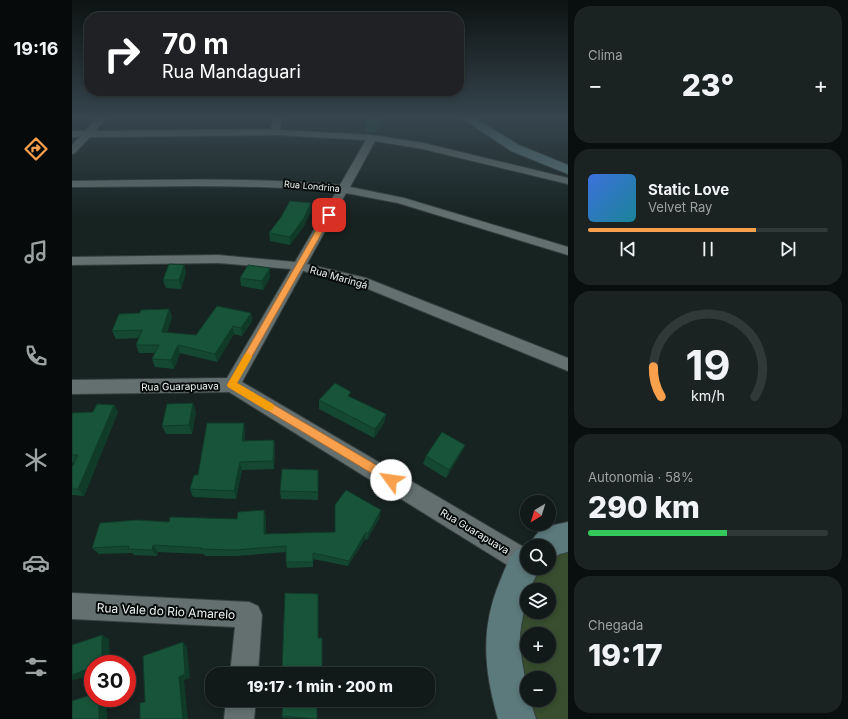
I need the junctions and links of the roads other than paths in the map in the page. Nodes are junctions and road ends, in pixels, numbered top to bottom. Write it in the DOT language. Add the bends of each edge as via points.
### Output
graph roads {
  1 [pos="365,151"];
  2 [pos="441,151"];
  3 [pos="513,151"];
  4 [pos="521,151"];
  5 [pos="546,151"];
  6 [pos="568,159"];
  7 [pos="500,165"];
  8 [pos="568,170"];
  9 [pos="568,181"];
  10 [pos="72,184"];
  11 [pos="343,189"];
  12 [pos="568,251"];
  13 [pos="72,261"];
  14 [pos="299,266"];
  15 [pos="568,365"];
  16 [pos="232,385"];
  17 [pos="72,387"];
  18 [pos="568,537"];
  19 [pos="556,540"];
  20 [pos="520,550"];
  21 [pos="520,574"];
  22 [pos="72,606"];
  23 [pos="245,667"];
  24 [pos="240,707"];
  25 [pos="239,719"];
  26 [pos="517,719"];
  1 -- 11 [label="street"];
  2 -- 7 [label="street"];
  3 -- 7 [label="street"];
  4 -- 8 [label="street"];
  5 -- 6 [label="street"];
  7 -- 9 [label="street"];
  10 -- 11 [label="street, Rua Londrina" via="241,182"];
  11 -- 12 [label="street, Rua Londrina" via="400,200"];
  11 -- 14 [label="street"];
  13 -- 14 [label="street, Rua Maringá" via="218,259"];
  14 -- 15 [label="street, Rua Maringá" via="361,281"];
  14 -- 16 [label="street"];
  16 -- 17 [label="street, Rua Guarapuava"];
  16 -- 20 [label="street, Rua Guarapuava"];
  18 -- 19 [label="street"];
  21 -- 26 [label="street" via="514,582 505,609 502,637 504,668 511,704"];
  22 -- 23 [label="street, Rua Vale do Rio Amarelo" via="249,615"];
  24 -- 25 [label="street"];
}
